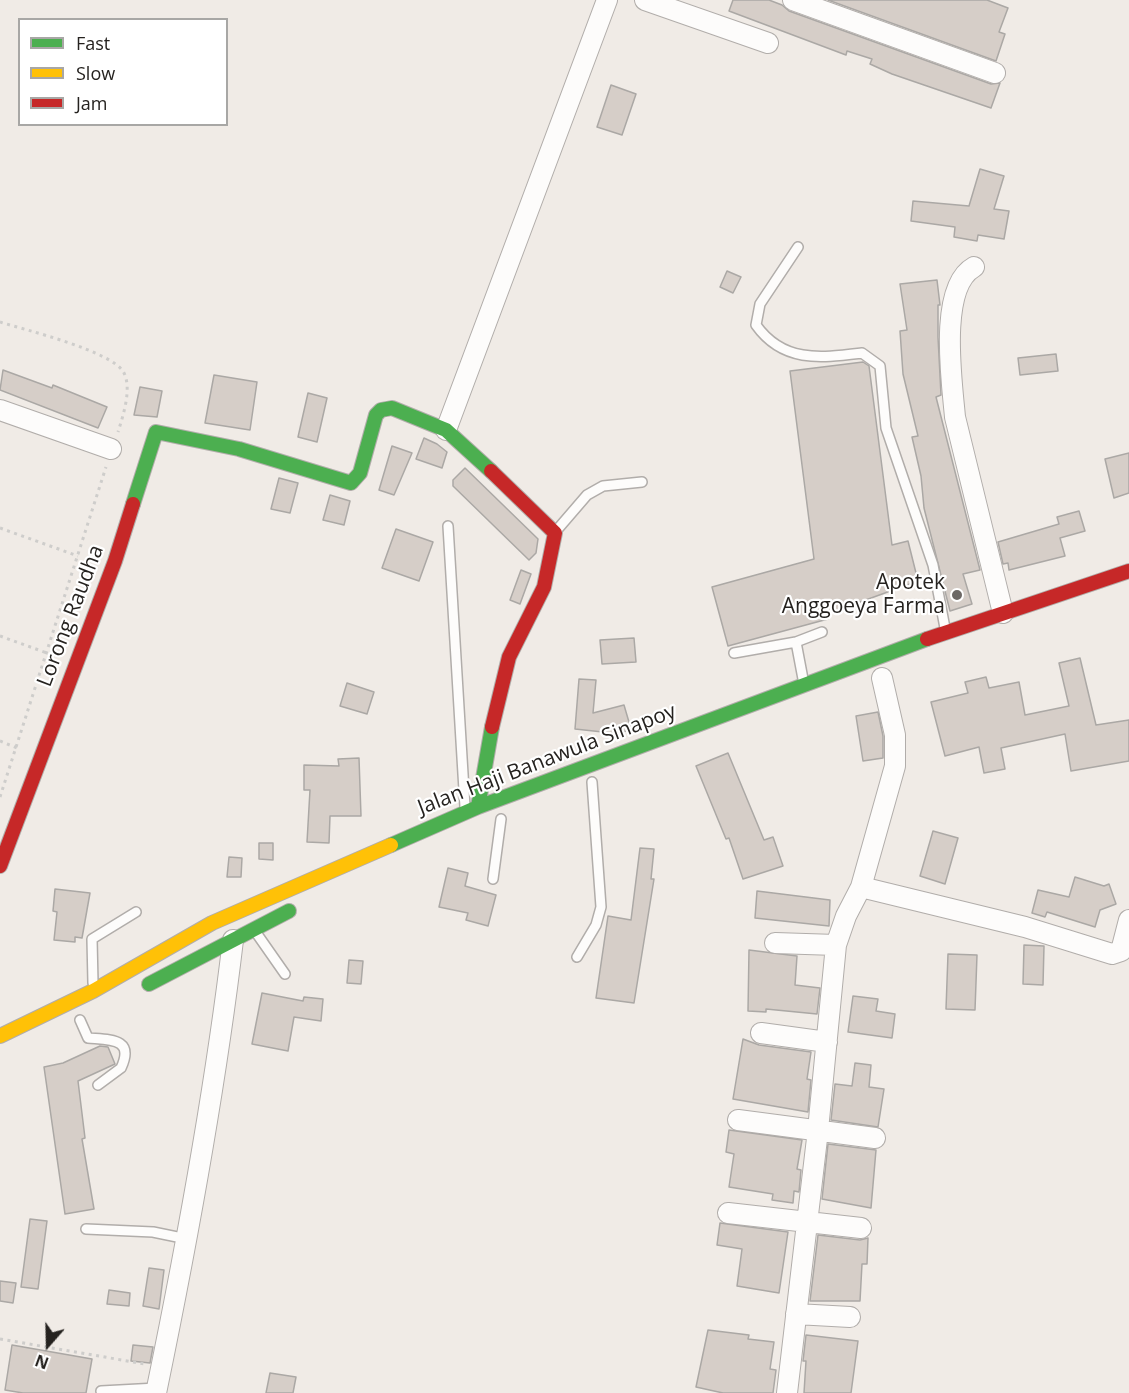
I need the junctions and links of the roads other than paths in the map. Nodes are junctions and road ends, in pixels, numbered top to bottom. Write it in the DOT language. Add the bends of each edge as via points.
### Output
graph roads {
  1 [pos="607,0"];
  2 [pos="645,0"];
  3 [pos="793,0"];
  4 [pos="817,4"];
  5 [pos="768,44"];
  6 [pos="995,73"];
  7 [pos="798,247"];
  8 [pos="974,267"];
  9 [pos="0,410"];
  10 [pos="446,430"];
  11 [pos="111,449"];
  12 [pos="642,482"];
  13 [pos="448,526"];
  14 [pos="555,533"];
  15 [pos="1122,577"];
  16 [pos="1003,613"];
  17 [pos="822,632"];
  18 [pos="946,633"];
  19 [pos="796,642"];
  20 [pos="734,653"];
  21 [pos="882,678"];
  22 [pos="803,684"];
  23 [pos="592,782"];
  24 [pos="472,810"];
  25 [pos="501,819"];
  26 [pos="0,866"];
  27 [pos="493,879"];
  28 [pos="861,887"];
  29 [pos="300,906"];
  30 [pos="136,912"];
  31 [pos="1129,920"];
  32 [pos="254,930"];
  33 [pos="233,940"];
  34 [pos="775,943"];
  35 [pos="836,945"];
  36 [pos="577,957"];
  37 [pos="285,974"];
  38 [pos="93,992"];
  39 [pos="131,993"];
  40 [pos="80,1020"];
  41 [pos="761,1033"];
  42 [pos="0,1036"];
  43 [pos="827,1042"];
  44 [pos="98,1084"];
  45 [pos="738,1120"];
  46 [pos="818,1130"];
  47 [pos="875,1138"];
  48 [pos="728,1213"];
  49 [pos="807,1222"];
  50 [pos="861,1228"];
  51 [pos="86,1229"];
  52 [pos="188,1239"];
  53 [pos="796,1314"];
  54 [pos="850,1317"];
  55 [pos="157,1390"];
  56 [pos="101,1391"];
  57 [pos="787,1393"];
  1 -- 10 [label="street"];
  2 -- 5 [label="street"];
  3 -- 4 [label="street"];
  4 -- 6 [label="street"];
  7 -- 18 [label="lane" via="760,304 756,325 768,342 786,351 819,358 862,353 880,366 886,428 933,565"];
  8 -- 16 [label="street" via="957,287 951,315 953,396"];
  9 -- 11 [label="street"];
  10 -- 14 [label="main road"];
  10 -- 26 [label="main road, Lorong Raudha" via="392,408 381,410 371,427 358,477 346,484 239,449 156,432 115,561"];
  12 -- 14 [label="lane" via="603,486 587,495"];
  13 -- 24 [label="lane"];
  14 -- 24 [label="main road" via="536,607 514,642 506,668"];
  15 -- 16 [label="main road, Jalan Haji Banawula Sinapoy"];
  16 -- 18 [label="main road, Jalan Haji Banawula Sinapoy"];
  17 -- 19 [label="lane"];
  18 -- 22 [label="main road, Jalan Haji Banawula Sinapoy"];
  19 -- 20 [label="lane"];
  19 -- 22 [label="lane"];
  21 -- 28 [label="street" via="896,757"];
  22 -- 24 [label="main road, Jalan Haji Banawula Sinapoy"];
  23 -- 36 [label="lane" via="601,907 596,925"];
  24 -- 38 [label="main road, Jalan Haji Banawula Sinapoy" via="212,923"];
  25 -- 27 [label="lane"];
  28 -- 31 [label="street" via="1025,927 1112,954 1121,951"];
  28 -- 35 [label="street"];
  29 -- 32 [label="main road"];
  30 -- 38 [label="lane" via="92,939"];
  32 -- 33 [label="main road"];
  32 -- 37 [label="lane"];
  33 -- 39 [label="main road"];
  33 -- 52 [label="street"];
  34 -- 35 [label="street"];
  35 -- 43 [label="street"];
  38 -- 42 [label="main road, Jalan Haji Banawula Sinapoy"];
  40 -- 44 [label="lane" via="88,1038 117,1041 125,1053 121,1068"];
  41 -- 43 [label="street"];
  43 -- 46 [label="street"];
  45 -- 46 [label="street"];
  46 -- 47 [label="street"];
  46 -- 49 [label="street"];
  48 -- 49 [label="street"];
  49 -- 50 [label="street"];
  49 -- 53 [label="street"];
  51 -- 52 [label="lane" via="153,1232"];
  52 -- 55 [label="street"];
  53 -- 54 [label="street"];
  53 -- 57 [label="street"];
  55 -- 56 [label="lane"];
}
